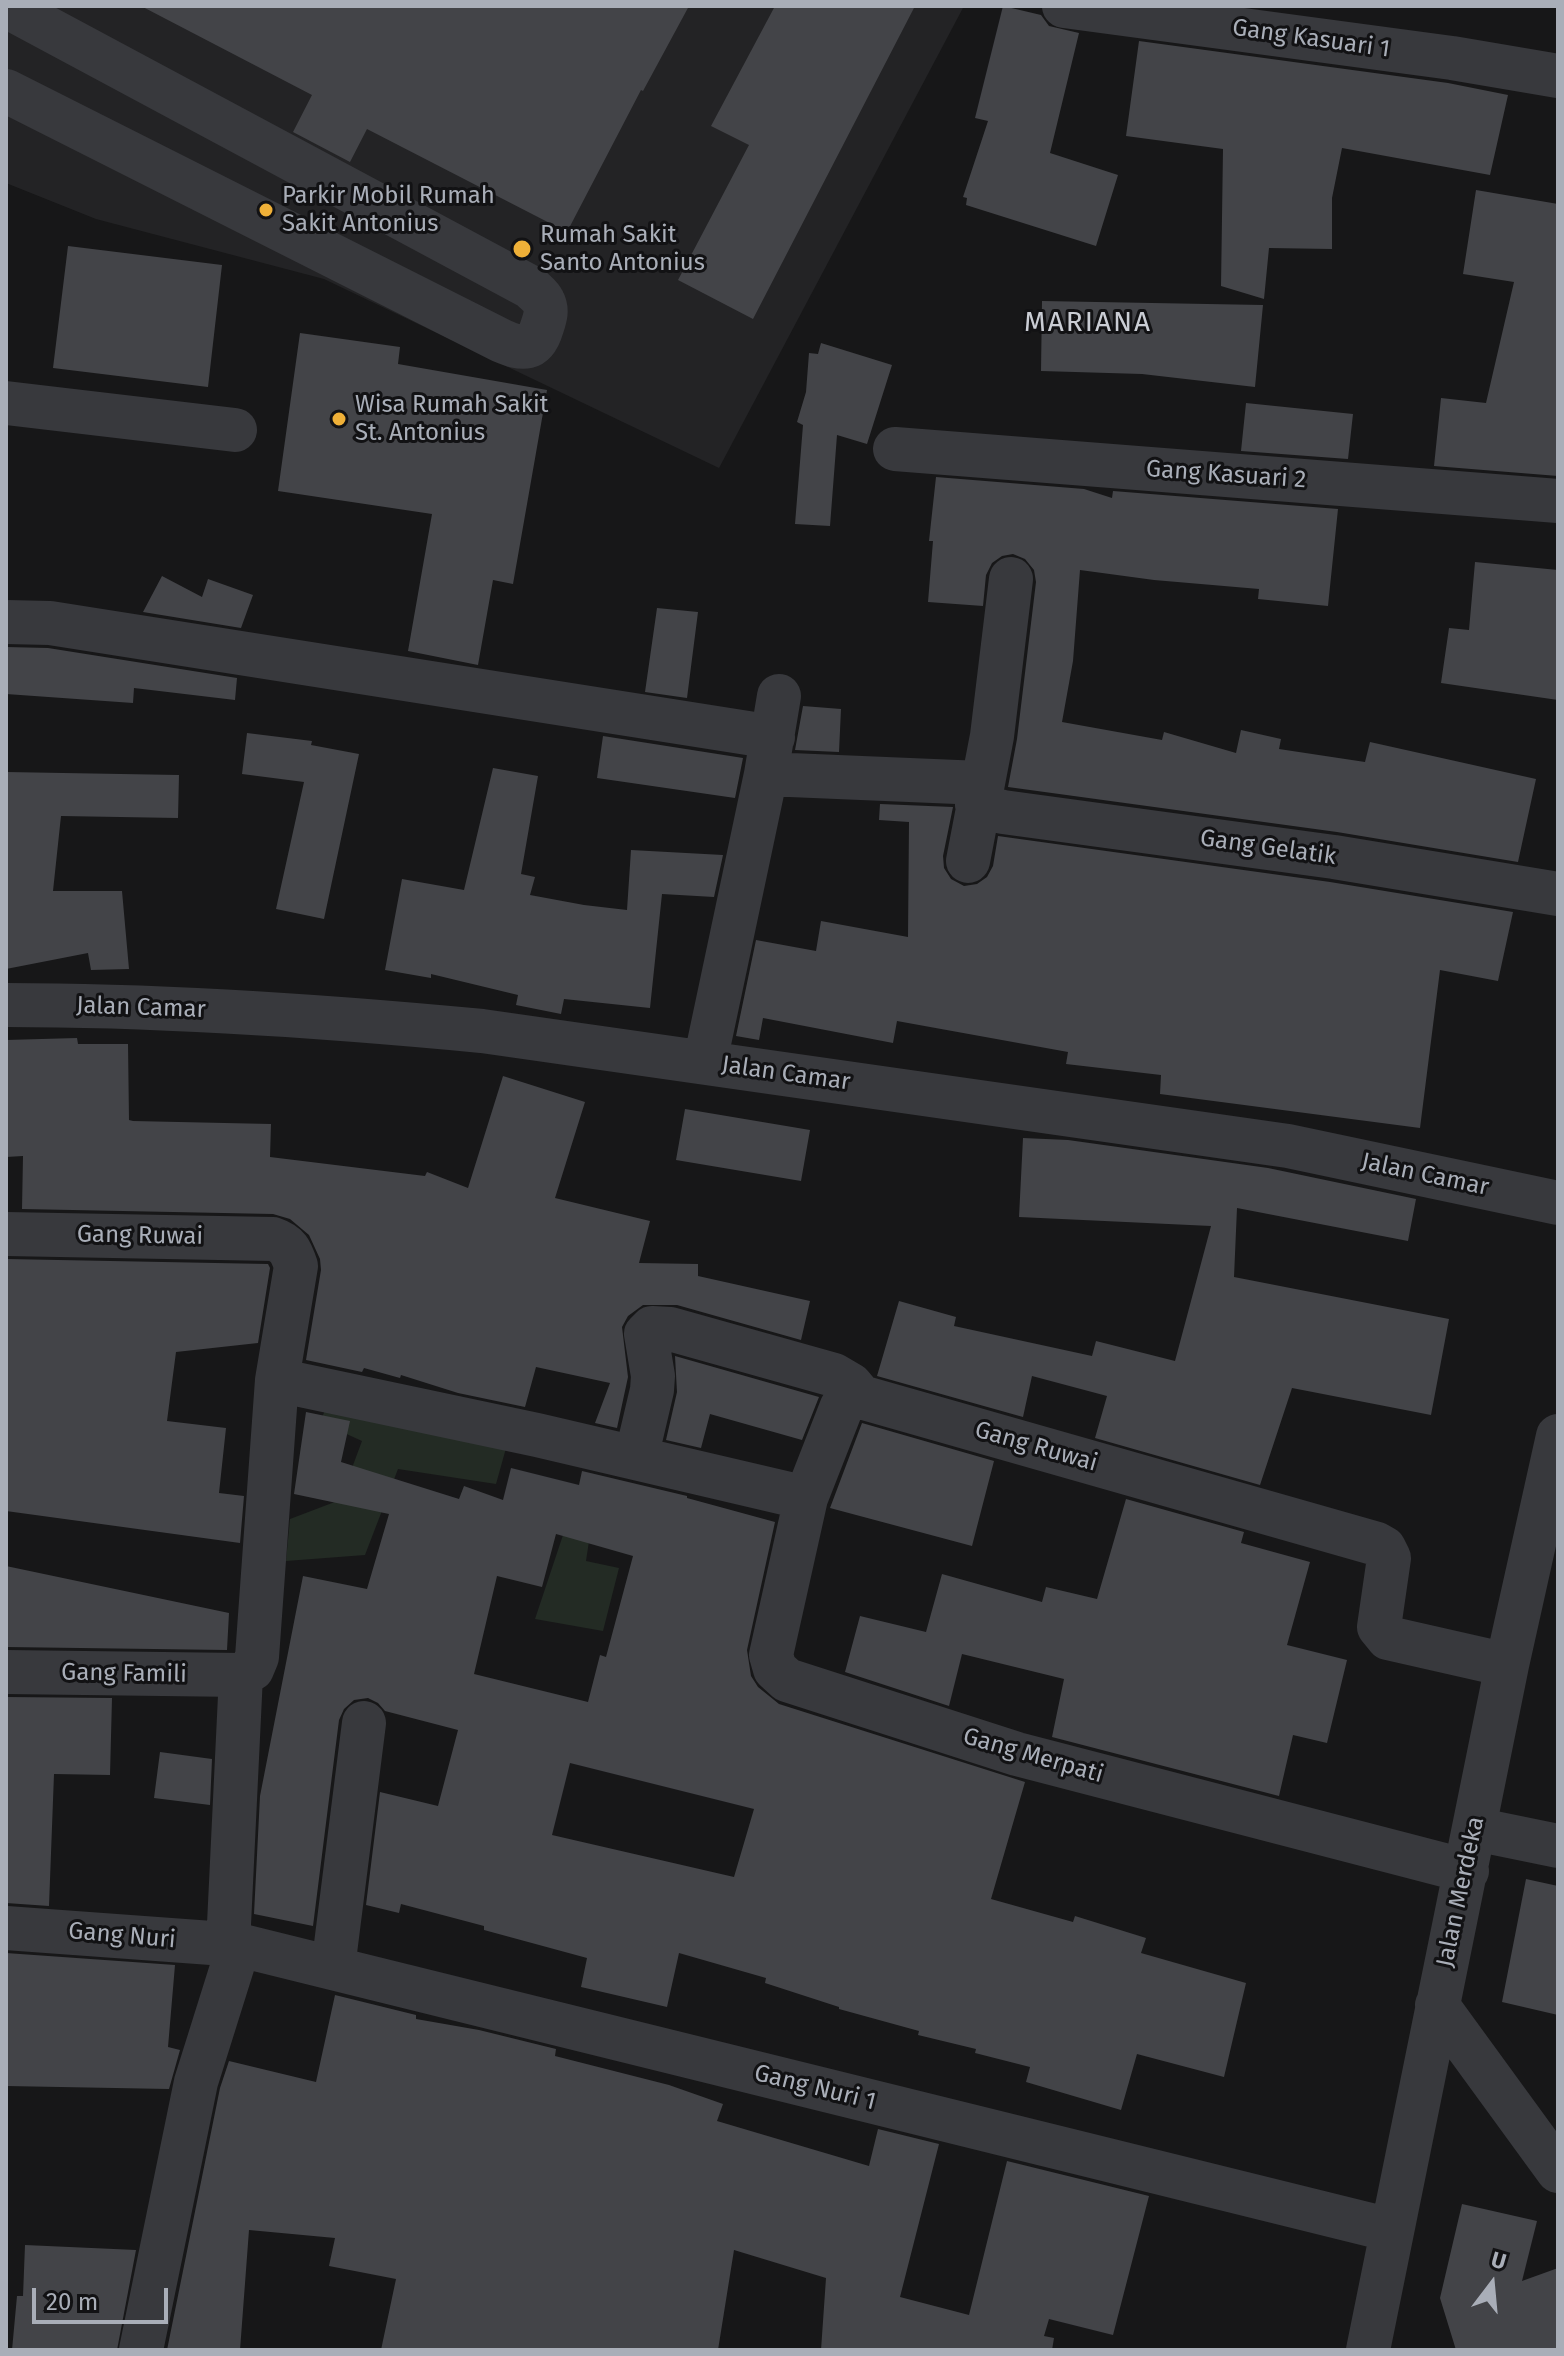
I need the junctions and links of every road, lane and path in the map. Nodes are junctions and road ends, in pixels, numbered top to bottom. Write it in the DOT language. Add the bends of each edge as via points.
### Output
graph roads {
  1 [pos="6,6"];
  2 [pos="1064,6"];
  3 [pos="1558,76"];
  4 [pos="6,91"];
  5 [pos="6,403"];
  6 [pos="235,430"];
  7 [pos="895,449"];
  8 [pos="1558,501"];
  9 [pos="1011,579"];
  10 [pos="6,622"];
  11 [pos="773,736"];
  12 [pos="979,794"];
  13 [pos="968,861"];
  14 [pos="1558,894"];
  15 [pos="6,1005"];
  16 [pos="705,1062"];
  17 [pos="1558,1203"];
  18 [pos="6,1234"];
  19 [pos="277,1380"];
  20 [pos="861,1397"];
  21 [pos="1558,1436"];
  22 [pos="636,1458"];
  23 [pos="806,1498"];
  24 [pos="1488,1661"];
  25 [pos="6,1672"];
  26 [pos="241,1675"];
  27 [pos="364,1723"];
  28 [pos="1475,1829"];
  29 [pos="1558,1846"];
  30 [pos="1467,1871"];
  31 [pos="6,1928"];
  32 [pos="233,1945"];
  33 [pos="333,1968"];
  34 [pos="1437,2005"];
  35 [pos="1558,2171"];
  36 [pos="1391,2230"];
  37 [pos="141,2350"];
  38 [pos="1368,2350"];
  1 -- 4 [label="street" via="530,287 543,299 546,312 537,341 516,347 502,341"];
  2 -- 3 [label="street, Gang Kasuari 1"];
  5 -- 6 [label="street"];
  7 -- 8 [label="street, Gang Kasuari 2"];
  9 -- 12 [label="street" via="992,736"];
  10 -- 11 [label="street, Gang Gelatik" via="50,623"];
  11 -- 12 [label="street, Gang Gelatik"];
  11 -- 16 [label="street"];
  12 -- 13 [label="street"];
  12 -- 14 [label="street, Gang Gelatik" via="1003,812"];
  15 -- 16 [label="street, Jalan Camar" via="355,1019"];
  16 -- 17 [label="street, Jalan Camar" via="1288,1146"];
  18 -- 19 [label="street, Gang Ruwai" via="283,1242 296,1266"];
  19 -- 22 [label="street"];
  19 -- 26 [label="street" via="257,1657 252,1669"];
  20 -- 22 [label="street" via="834,1375 652,1328 646,1334 652,1390"];
  20 -- 23 [label="street" via="842,1406"];
  20 -- 24 [label="street, Gang Ruwai" via="1377,1544 1389,1558 1379,1627 1388,1638"];
  21 -- 24 [label="street, Jalan Merdeka"];
  22 -- 23 [label="street"];
  23 -- 30 [label="street, Gang Merpati" via="771,1655 775,1669 787,1680 1017,1754"];
  24 -- 28 [label="street, Jalan Merdeka"];
  25 -- 26 [label="street, Gang Famili"];
  26 -- 32 [label="street"];
  27 -- 33 [label="street"];
  28 -- 29 [label="street"];
  28 -- 30 [label="street, Jalan Merdeka"];
  30 -- 34 [label="street, Jalan Merdeka"];
  31 -- 32 [label="street, Gang Nuri"];
  32 -- 33 [label="street, Gang Nuri 1"];
  32 -- 37 [label="street" via="196,2082"];
  33 -- 36 [label="street, Gang Nuri 1"];
  34 -- 35 [label="street"];
  34 -- 36 [label="street, Jalan Merdeka"];
  36 -- 38 [label="street, Jalan Merdeka"];
}
